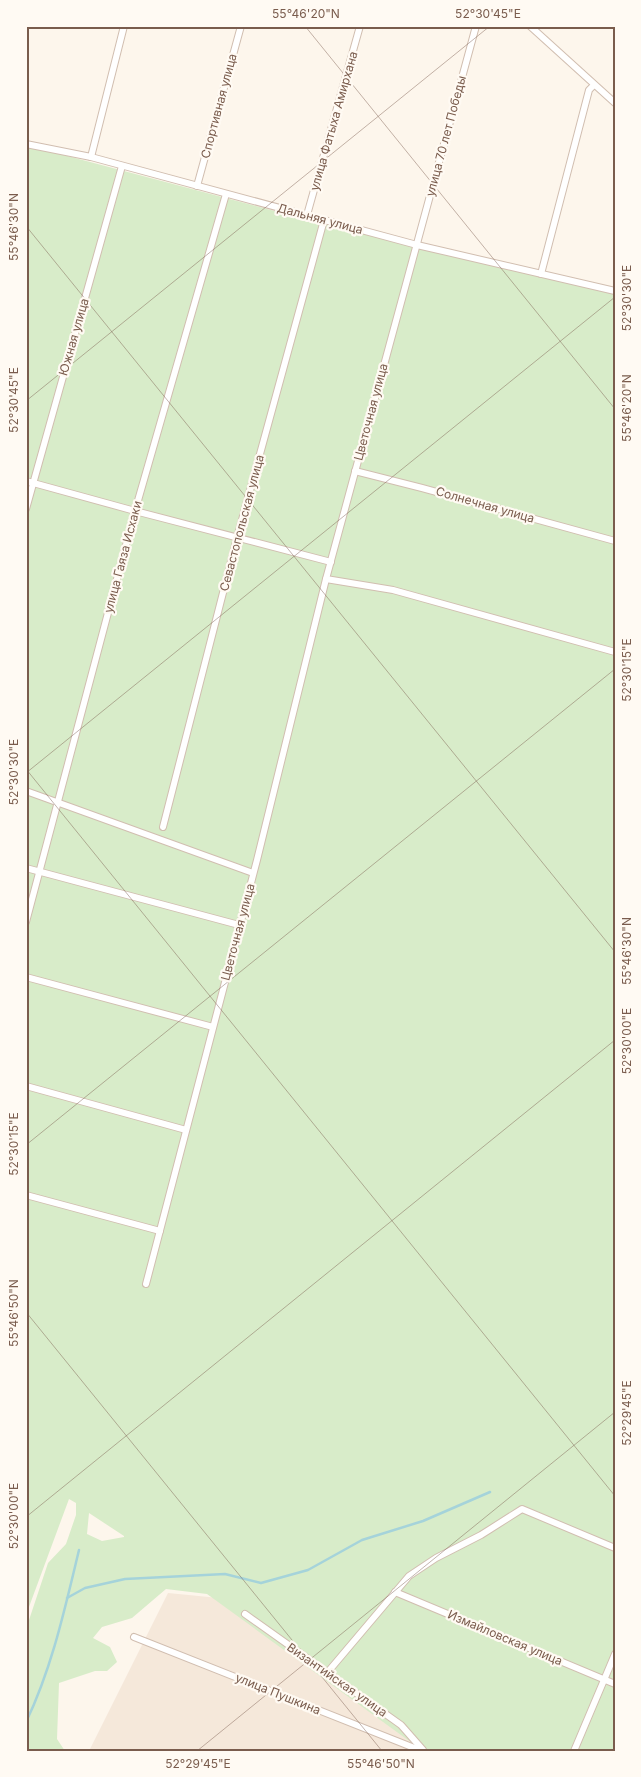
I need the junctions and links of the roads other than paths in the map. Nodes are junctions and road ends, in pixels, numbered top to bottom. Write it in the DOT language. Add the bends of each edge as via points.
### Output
graph roads {
  1 [pos="124,26"];
  2 [pos="240,26"];
  3 [pos="360,26"];
  4 [pos="476,26"];
  5 [pos="530,26"];
  6 [pos="594,85"];
  7 [pos="615,103"];
  8 [pos="26,144"];
  9 [pos="91,157"];
  10 [pos="122,166"];
  11 [pos="197,186"];
  12 [pos="226,194"];
  13 [pos="307,215"];
  14 [pos="324,220"];
  15 [pos="417,245"];
  16 [pos="541,274"];
  17 [pos="615,291"];
  18 [pos="355,471"];
  19 [pos="30,482"];
  20 [pos="26,509"];
  21 [pos="134,511"];
  22 [pos="237,538"];
  23 [pos="615,541"];
  24 [pos="331,562"];
  25 [pos="326,579"];
  26 [pos="615,652"];
  27 [pos="26,791"];
  28 [pos="59,803"];
  29 [pos="163,827"];
  30 [pos="26,868"];
  31 [pos="40,871"];
  32 [pos="253,873"];
  33 [pos="26,922"];
  34 [pos="240,925"];
  35 [pos="26,977"];
  36 [pos="213,1027"];
  37 [pos="26,1086"];
  38 [pos="186,1130"];
  39 [pos="26,1195"];
  40 [pos="160,1231"];
  41 [pos="146,1284"];
  42 [pos="615,1548"];
  43 [pos="395,1592"];
  44 [pos="245,1614"];
  45 [pos="134,1637"];
  46 [pos="615,1654"];
  47 [pos="328,1673"];
  48 [pos="604,1679"];
  49 [pos="615,1684"];
  50 [pos="423,1751"];
  51 [pos="574,1751"];
  1 -- 9 [label="street"];
  2 -- 11 [label="street, Спортивная улица"];
  3 -- 13 [label="street, улица Фатыха Амирхана"];
  4 -- 15 [label="street, улица 70 лет Победы"];
  5 -- 6 [label="street"];
  6 -- 7 [label="street"];
  6 -- 16 [label="street" via="589,90"];
  8 -- 9 [label="street, Дальняя улица"];
  9 -- 10 [label="street, Дальняя улица"];
  10 -- 11 [label="street, Дальняя улица"];
  10 -- 19 [label="street, Южная улица"];
  11 -- 12 [label="street, Дальняя улица"];
  12 -- 13 [label="street, Дальняя улица"];
  12 -- 21 [label="street, улица Гаяза Исхаки"];
  13 -- 14 [label="street, Дальняя улица"];
  14 -- 15 [label="street, Дальняя улица"];
  14 -- 22 [label="street, Севастопольская улица"];
  15 -- 16 [label="street, Дальняя улица"];
  15 -- 18 [label="street, Цветочная улица"];
  16 -- 17 [label="street, Дальняя улица"];
  18 -- 23 [label="street, Солнечная улица"];
  18 -- 24 [label="street, Цветочная улица"];
  19 -- 20 [label="street, Южная улица"];
  19 -- 21 [label="street"];
  21 -- 22 [label="street"];
  21 -- 28 [label="street, улица Гаяза Исхаки"];
  22 -- 24 [label="street"];
  22 -- 29 [label="street, Севастопольская улица"];
  24 -- 25 [label="street, Цветочная улица"];
  25 -- 26 [label="street" via="393,590"];
  25 -- 32 [label="street, Цветочная улица"];
  27 -- 28 [label="street"];
  28 -- 31 [label="street, улица Гаяза Исхаки"];
  28 -- 32 [label="street"];
  30 -- 31 [label="street"];
  31 -- 33 [label="street, улица Гаяза Исхаки"];
  31 -- 34 [label="street"];
  32 -- 34 [label="street, Цветочная улица"];
  34 -- 36 [label="street, Цветочная улица"];
  35 -- 36 [label="street"];
  36 -- 38 [label="street, Цветочная улица"];
  37 -- 38 [label="street"];
  38 -- 40 [label="street, Цветочная улица"];
  39 -- 40 [label="street"];
  40 -- 41 [label="street, Цветочная улица"];
  42 -- 43 [label="street" via="522,1509 436,1558 409,1576"];
  43 -- 47 [label="street"];
  43 -- 48 [label="street, Измайловская улица"];
  44 -- 47 [label="street, Византийская улица"];
  45 -- 50 [label="street, улица Пушкина"];
  46 -- 48 [label="street"];
  47 -- 50 [label="street, Византийская улица" via="401,1725"];
  48 -- 49 [label="street, Измайловская улица"];
  48 -- 51 [label="street"];
}
